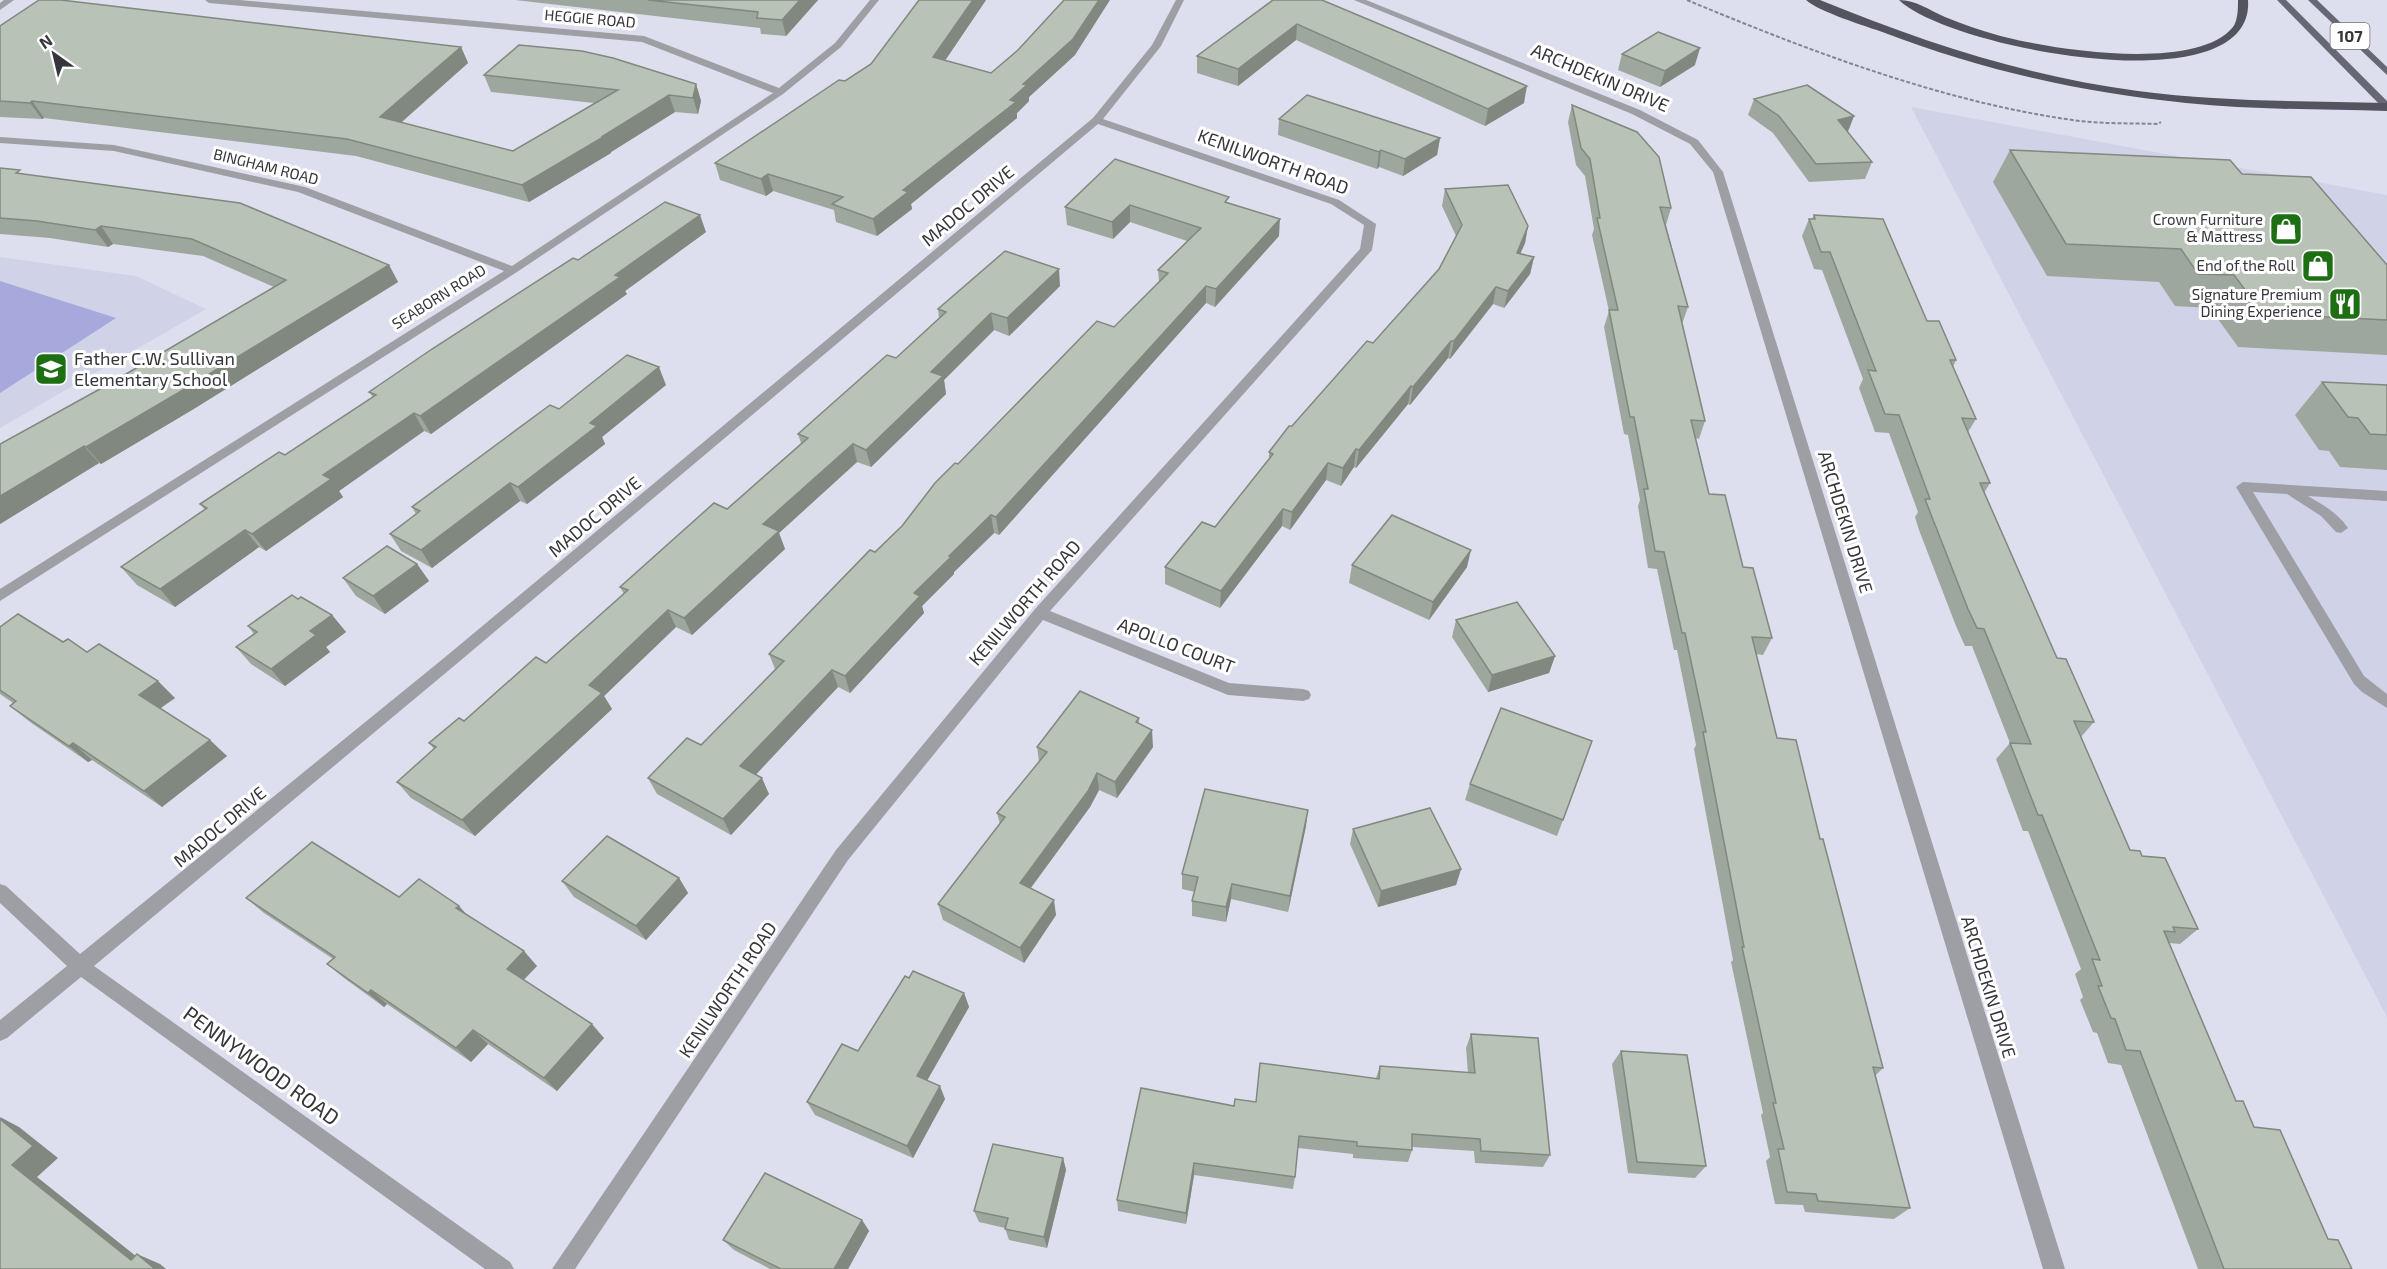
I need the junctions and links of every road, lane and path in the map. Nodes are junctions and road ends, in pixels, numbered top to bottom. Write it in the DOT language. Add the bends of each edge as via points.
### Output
graph roads {
  1 [pos="10,0"];
  2 [pos="209,0"];
  3 [pos="874,0"];
  4 [pos="1180,0"];
  5 [pos="1358,0"];
  6 [pos="1687,0"];
  7 [pos="1811,0"];
  8 [pos="1905,0"];
  9 [pos="2243,0"];
  10 [pos="2281,0"];
  11 [pos="2312,0"];
  12 [pos="0,7"];
  13 [pos="2387,72"];
  14 [pos="780,92"];
  15 [pos="2188,100"];
  16 [pos="2387,107"];
  17 [pos="1097,120"];
  18 [pos="0,140"];
  19 [pos="513,270"];
  20 [pos="2284,489"];
  21 [pos="2387,496"];
  22 [pos="2341,528"];
  23 [pos="0,596"];
  24 [pos="1040,613"];
  25 [pos="1304,695"];
  26 [pos="2387,702"];
  27 [pos="0,892"];
  28 [pos="80,966"];
  29 [pos="0,1032"];
  30 [pos="503,1269"];
  31 [pos="563,1269"];
  32 [pos="2054,1269"];
  1 -- 12 [label="street"];
  2 -- 14 [label="street, HEGGIE ROAD" via="644,39"];
  3 -- 14 [label="street, SEABORN ROAD" via="838,45"];
  4 -- 17 [label="street, MADOC DRIVE" via="1156,46"];
  5 -- 32 [label="street, ARCHDEKIN DRIVE" via="1636,112 1694,142 1718,172"];
  6 -- 15 [label="path" via="1782,40 1997,105 2081,121 2158,124"];
  7 -- 15 [label="highway" via="1908,39 2003,69 2105,90"];
  8 -- 9 [label="highway" via="1949,23 2012,43 2078,54 2133,57 2169,56 2225,39 2240,24"];
  10 -- 16 [label="main road"];
  11 -- 13 [label="main road, 107"];
  14 -- 19 [label="street, SEABORN ROAD"];
  15 -- 16 [label="highway"];
  17 -- 24 [label="street, KENILWORTH ROAD" via="1335,202 1370,224 1366,250"];
  17 -- 28 [label="street, MADOC DRIVE"];
  18 -- 19 [label="street, BINGHAM ROAD" via="114,148 301,189"];
  19 -- 23 [label="street, SEABORN ROAD"];
  20 -- 21 [label="street"];
  20 -- 22 [label="street" via="2326,513"];
  20 -- 26 [label="street" via="2243,487 2359,680"];
  24 -- 25 [label="street, APOLLO COURT" via="1228,689"];
  24 -- 31 [label="street, KENILWORTH ROAD" via="842,855"];
  27 -- 28 [label="street, PENNYWOOD ROAD"];
  28 -- 29 [label="street, MADOC DRIVE"];
  28 -- 30 [label="street, PENNYWOOD ROAD"];
}
